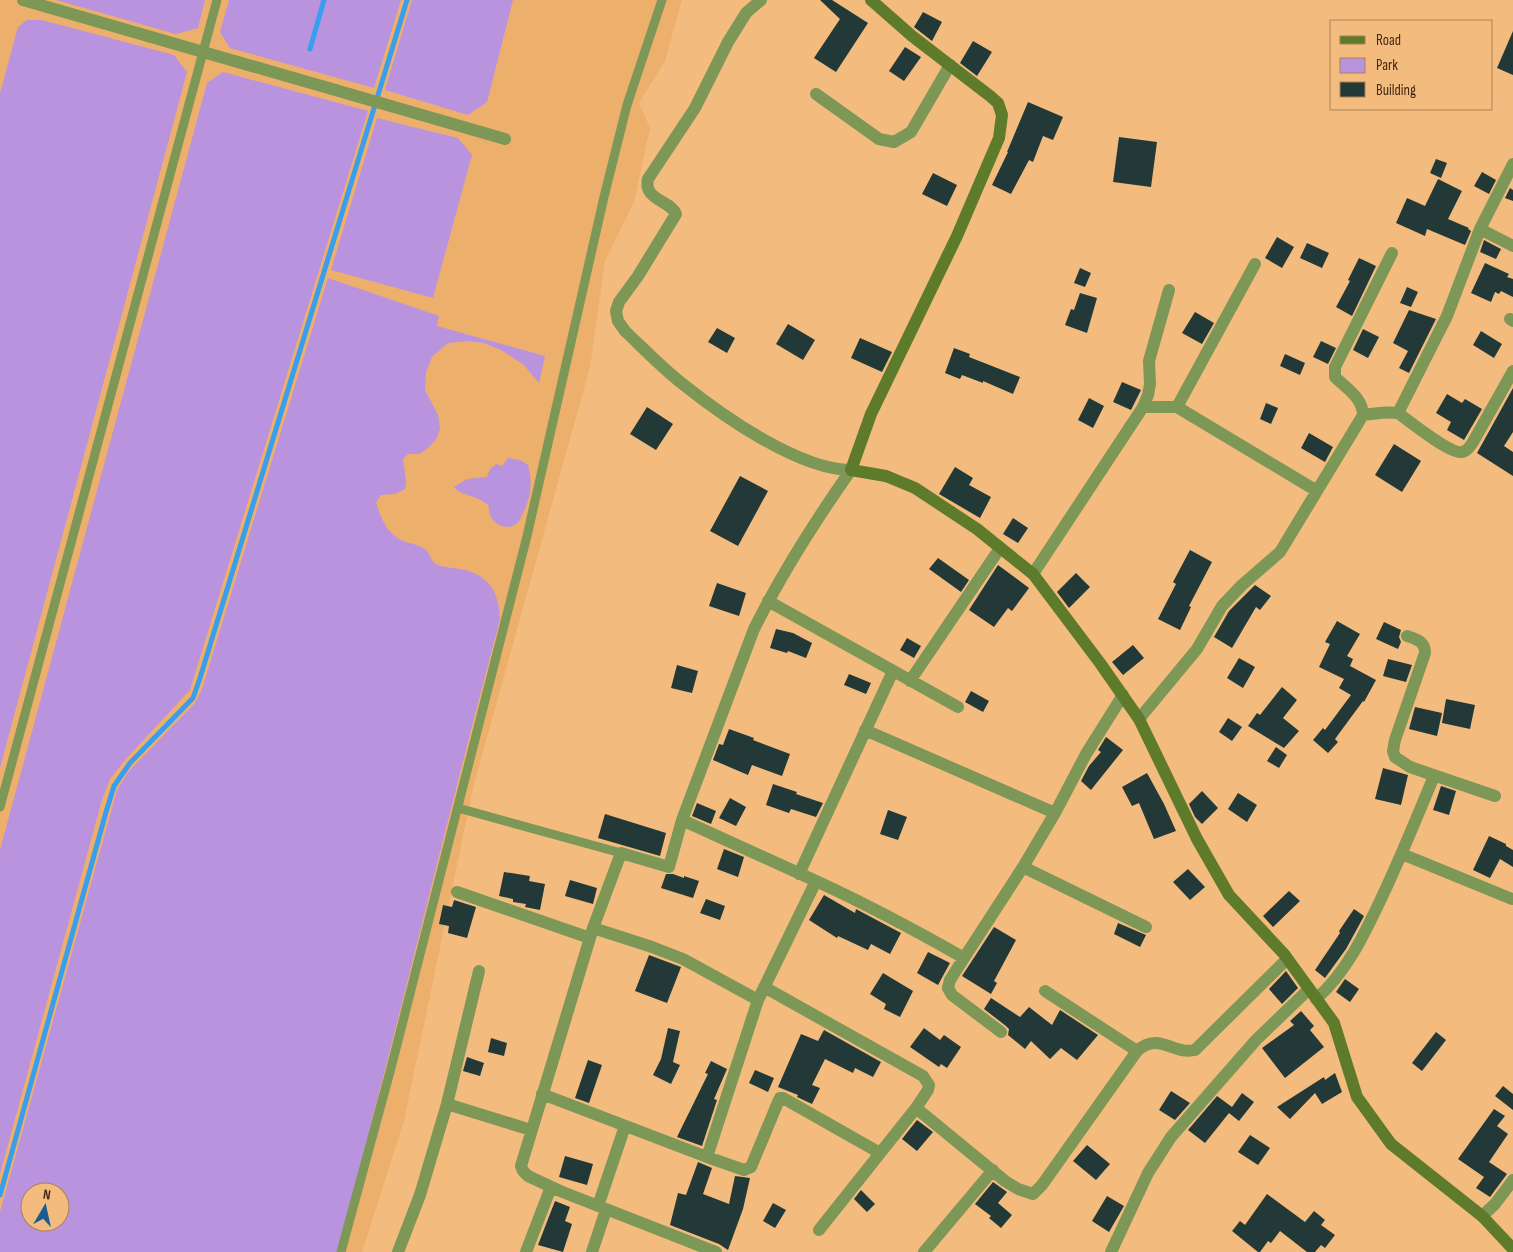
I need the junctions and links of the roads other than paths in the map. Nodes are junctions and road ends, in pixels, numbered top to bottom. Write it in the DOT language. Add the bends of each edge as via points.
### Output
graph roads {
  1 [pos="23,0"];
  2 [pos="218,0"];
  3 [pos="662,0"];
  4 [pos="761,0"];
  5 [pos="871,0"];
  6 [pos="204,53"];
  7 [pos="950,65"];
  8 [pos="816,94"];
  9 [pos="506,139"];
  10 [pos="1513,164"];
  11 [pos="1480,229"];
  12 [pos="1513,246"];
  13 [pos="1392,253"];
  14 [pos="1255,264"];
  15 [pos="1169,290"];
  16 [pos="1513,371"];
  17 [pos="1143,407"];
  18 [pos="1177,407"];
  19 [pos="1398,413"];
  20 [pos="1363,414"];
  21 [pos="851,470"];
  22 [pos="1317,491"];
  23 [pos="1000,548"];
  24 [pos="1033,574"];
  25 [pos="768,601"];
  26 [pos="1407,636"];
  27 [pos="893,671"];
  28 [pos="910,681"];
  29 [pos="1123,695"];
  30 [pos="958,707"];
  31 [pos="1139,719"];
  32 [pos="866,730"];
  33 [pos="1434,776"];
  34 [pos="1495,796"];
  35 [pos="0,807"];
  36 [pos="458,808"];
  37 [pos="1055,813"];
  38 [pos="682,820"];
  39 [pos="621,853"];
  40 [pos="1402,854"];
  41 [pos="1023,867"];
  42 [pos="799,874"];
  43 [pos="816,881"];
  44 [pos="457,892"];
  45 [pos="1512,899"];
  46 [pos="1146,928"];
  47 [pos="592,933"];
  48 [pos="964,958"];
  49 [pos="1287,959"];
  50 [pos="479,971"];
  51 [pos="764,987"];
  52 [pos="1045,990"];
  53 [pos="1313,994"];
  54 [pos="758,1000"];
  55 [pos="1001,1032"];
  56 [pos="1137,1051"];
  57 [pos="542,1094"];
  58 [pos="447,1104"];
  59 [pos="916,1108"];
  60 [pos="625,1126"];
  61 [pos="531,1130"];
  62 [pos="880,1153"];
  63 [pos="707,1157"];
  64 [pos="993,1170"];
  65 [pos="1513,1180"];
  66 [pos="551,1187"];
  67 [pos="602,1208"];
  68 [pos="1482,1216"];
  69 [pos="819,1230"];
  70 [pos="1512,1247"];
  71 [pos="341,1252"];
  72 [pos="398,1252"];
  73 [pos="526,1252"];
  74 [pos="592,1252"];
  75 [pos="716,1252"];
  76 [pos="924,1252"];
  77 [pos="1110,1252"];
  1 -- 6 [label="street"];
  2 -- 6 [label="lane"];
  3 -- 36 [label="lane" via="627,105 527,536"];
  4 -- 21 [label="street" via="746,14 728,42 695,108 648,179 648,189 656,199 674,209 676,214 616,311 625,331 683,385 742,426 798,458 819,466"];
  5 -- 7 [label="street"];
  6 -- 9 [label="street"];
  6 -- 35 [label="lane"];
  7 -- 8 [label="street" via="911,132 894,142 879,139"];
  7 -- 21 [label="street" via="998,103 1002,115 999,138 957,236 871,414"];
  10 -- 11 [label="street"];
  11 -- 12 [label="street"];
  11 -- 19 [label="street" via="1447,316"];
  13 -- 20 [label="street" via="1335,367 1335,377 1359,400"];
  14 -- 18 [label="street"];
  15 -- 17 [label="street" via="1149,361 1149,390"];
  16 -- 19 [label="street" via="1468,450 1453,451"];
  17 -- 18 [label="street"];
  17 -- 24 [label="street"];
  18 -- 22 [label="street"];
  19 -- 20 [label="street"];
  20 -- 22 [label="street"];
  21 -- 23 [label="street" via="886,476 916,488 978,529"];
  21 -- 25 [label="street" via="812,526"];
  22 -- 31 [label="street" via="1280,552 1222,606 1197,649"];
  23 -- 24 [label="street"];
  23 -- 28 [label="street"];
  24 -- 29 [label="street"];
  25 -- 27 [label="street"];
  25 -- 38 [label="street" via="754,629"];
  26 -- 33 [label="street" via="1420,640 1424,653 1393,751 1399,761"];
  27 -- 28 [label="street"];
  27 -- 32 [label="street"];
  28 -- 30 [label="street"];
  29 -- 31 [label="street"];
  29 -- 37 [label="street" via="1086,754"];
  31 -- 49 [label="street" via="1196,839 1229,895"];
  32 -- 37 [label="street"];
  32 -- 42 [label="street"];
  33 -- 34 [label="street"];
  33 -- 40 [label="street"];
  36 -- 39 [label="lane"];
  36 -- 71 [label="lane"];
  37 -- 41 [label="street"];
  38 -- 39 [label="street" via="669,867"];
  38 -- 42 [label="street"];
  39 -- 47 [label="street"];
  40 -- 45 [label="street"];
  40 -- 53 [label="street" via="1362,938 1330,987"];
  41 -- 46 [label="street"];
  41 -- 48 [label="street"];
  42 -- 43 [label="street"];
  43 -- 48 [label="street"];
  43 -- 51 [label="street"];
  44 -- 47 [label="street"];
  47 -- 54 [label="street" via="652,947 683,959"];
  47 -- 57 [label="street"];
  48 -- 55 [label="street" via="948,988 952,996"];
  49 -- 53 [label="street"];
  49 -- 56 [label="street" via="1195,1050 1188,1052 1153,1042"];
  50 -- 58 [label="street"];
  51 -- 54 [label="street"];
  51 -- 59 [label="street" via="923,1076 929,1085 928,1090"];
  52 -- 56 [label="street"];
  53 -- 68 [label="street" via="1334,1023 1357,1097 1391,1144"];
  53 -- 77 [label="street" via="1256,1040 1171,1137 1148,1173"];
  54 -- 63 [label="street"];
  56 -- 64 [label="street" via="1036,1192 1018,1189"];
  57 -- 60 [label="street"];
  57 -- 61 [label="street"];
  58 -- 61 [label="street"];
  58 -- 72 [label="street" via="420,1195"];
  59 -- 62 [label="street"];
  59 -- 64 [label="street"];
  60 -- 63 [label="street"];
  60 -- 67 [label="street"];
  61 -- 66 [label="street" via="521,1166 523,1172"];
  62 -- 63 [label="street" via="783,1098 778,1102 750,1169 744,1170"];
  62 -- 69 [label="street"];
  64 -- 76 [label="street"];
  65 -- 68 [label="street"];
  66 -- 67 [label="street"];
  66 -- 73 [label="street"];
  67 -- 74 [label="street"];
  67 -- 75 [label="street"];
  68 -- 70 [label="street"];
}
